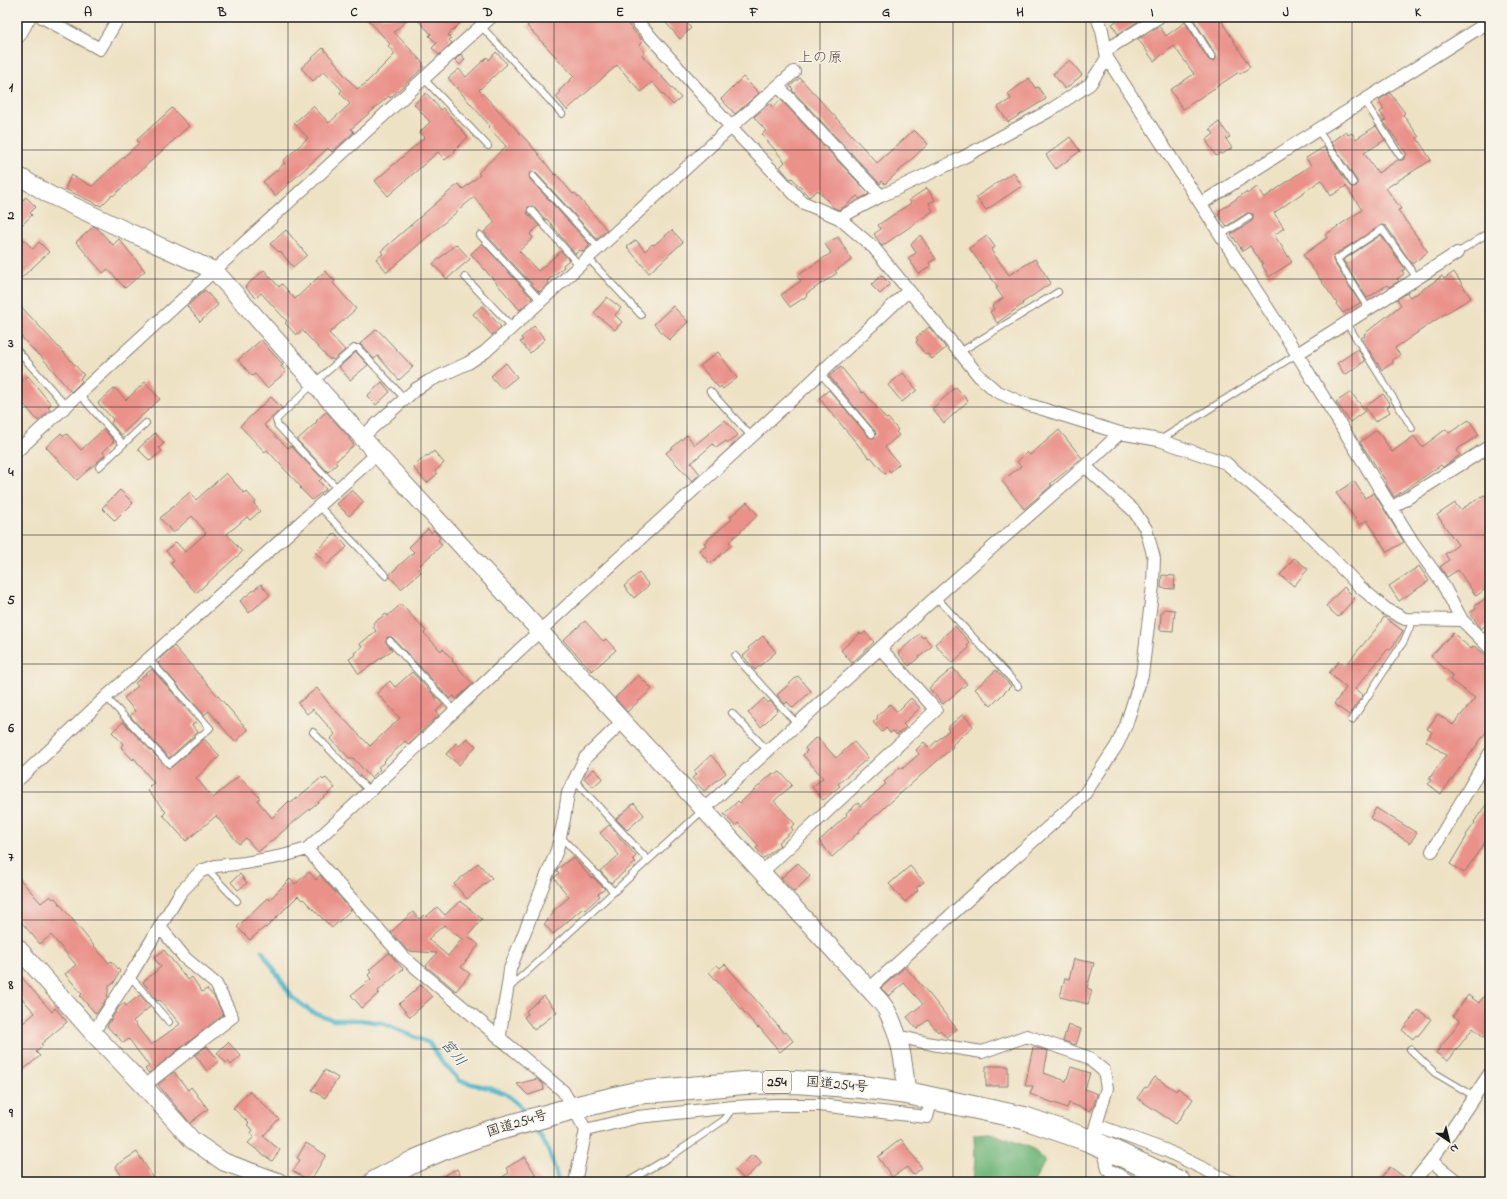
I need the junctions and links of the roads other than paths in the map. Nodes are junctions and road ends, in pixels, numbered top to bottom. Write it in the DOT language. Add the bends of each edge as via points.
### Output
graph roads {
  1 [pos="27,17"];
  2 [pos="42,17"];
  3 [pos="119,17"];
  4 [pos="491,17"];
  5 [pos="633,17"];
  6 [pos="1097,17"];
  7 [pos="1159,17"];
  8 [pos="1187,17"];
  9 [pos="1490,21"];
  10 [pos="481,26"];
  11 [pos="17,35"];
  12 [pos="1107,54"];
  13 [pos="1212,57"];
  14 [pos="794,72"];
  15 [pos="424,79"];
  16 [pos="778,86"];
  17 [pos="1364,100"];
  18 [pos="562,114"];
  19 [pos="731,127"];
  20 [pos="1318,130"];
  21 [pos="488,146"];
  22 [pos="1400,156"];
  23 [pos="17,175"];
  24 [pos="533,176"];
  25 [pos="1353,183"];
  26 [pos="881,196"];
  27 [pos="1202,203"];
  28 [pos="531,210"];
  29 [pos="1249,217"];
  30 [pos="840,218"];
  31 [pos="1490,232"];
  32 [pos="480,235"];
  33 [pos="1221,235"];
  34 [pos="599,248"];
  35 [pos="1457,253"];
  36 [pos="584,262"];
  37 [pos="215,271"];
  38 [pos="465,277"];
  39 [pos="1417,278"];
  40 [pos="908,291"];
  41 [pos="1058,292"];
  42 [pos="541,301"];
  43 [pos="1368,308"];
  44 [pos="641,315"];
  45 [pos="1346,322"];
  46 [pos="512,328"];
  47 [pos="17,350"];
  48 [pos="960,352"];
  49 [pos="1297,354"];
  50 [pos="821,374"];
  51 [pos="314,383"];
  52 [pos="710,391"];
  53 [pos="79,394"];
  54 [pos="404,399"];
  55 [pos="66,406"];
  56 [pos="146,423"];
  57 [pos="1412,428"];
  58 [pos="1120,433"];
  59 [pos="872,434"];
  60 [pos="751,436"];
  61 [pos="362,437"];
  62 [pos="1159,440"];
  63 [pos="123,444"];
  64 [pos="1490,446"];
  65 [pos="17,451"];
  66 [pos="377,454"];
  67 [pos="1085,466"];
  68 [pos="99,467"];
  69 [pos="338,489"];
  70 [pos="319,506"];
  71 [pos="1393,507"];
  72 [pos="386,576"];
  73 [pos="936,597"];
  74 [pos="1413,620"];
  75 [pos="1462,620"];
  76 [pos="540,631"];
  77 [pos="390,641"];
  78 [pos="880,648"];
  79 [pos="1490,648"];
  80 [pos="735,656"];
  81 [pos="149,659"];
  82 [pos="1018,686"];
  83 [pos="106,697"];
  84 [pos="454,711"];
  85 [pos="732,713"];
  86 [pos="1352,720"];
  87 [pos="623,721"];
  88 [pos="797,724"];
  89 [pos="314,732"];
  90 [pos="768,751"];
  91 [pos="1490,753"];
  92 [pos="574,780"];
  93 [pos="17,781"];
  94 [pos="369,791"];
  95 [pos="704,809"];
  96 [pos="560,836"];
  97 [pos="307,849"];
  98 [pos="1432,851"];
  99 [pos="648,860"];
  100 [pos="207,869"];
  101 [pos="762,872"];
  102 [pos="614,892"];
  103 [pos="237,901"];
  104 [pos="160,927"];
  105 [pos="17,947"];
  106 [pos="130,976"];
  107 [pos="508,989"];
  108 [pos="869,989"];
  109 [pos="169,1022"];
  110 [pos="93,1033"];
  111 [pos="896,1036"];
  112 [pos="500,1039"];
  113 [pos="1410,1049"];
  114 [pos="1490,1073"];
  115 [pos="144,1086"];
  116 [pos="907,1093"];
  117 [pos="1474,1096"];
  118 [pos="932,1098"];
  119 [pos="733,1107"];
  120 [pos="574,1108"];
  121 [pos="586,1130"];
  122 [pos="1097,1138"];
  123 [pos="1431,1161"];
  124 [pos="279,1182"];
  125 [pos="375,1182"];
  126 [pos="575,1182"];
  127 [pos="627,1182"];
  128 [pos="1132,1182"];
  129 [pos="1179,1182"];
  130 [pos="1231,1182"];
  131 [pos="1414,1182"];
  132 [pos="1458,1182"];
  1 -- 11 [label="street"];
  2 -- 3 [label="street" via="100,49"];
  4 -- 10 [label="street"];
  5 -- 19 [label="street"];
  6 -- 12 [label="street"];
  7 -- 12 [label="street"];
  8 -- 13 [label="lane"];
  9 -- 17 [label="street"];
  10 -- 15 [label="street"];
  10 -- 18 [label="lane"];
  12 -- 26 [label="street" via="1090,84 1049,111 962,158"];
  12 -- 27 [label="street"];
  14 -- 16 [label="street"];
  15 -- 21 [label="lane"];
  15 -- 37 [label="street"];
  16 -- 19 [label="street"];
  16 -- 26 [label="street"];
  17 -- 20 [label="street"];
  17 -- 22 [label="lane"];
  19 -- 30 [label="street" via="802,202"];
  19 -- 34 [label="street"];
  20 -- 25 [label="lane"];
  20 -- 27 [label="street"];
  23 -- 37 [label="street" via="57,198"];
  24 -- 34 [label="lane"];
  26 -- 30 [label="street"];
  27 -- 33 [label="street"];
  28 -- 36 [label="lane"];
  29 -- 33 [label="lane"];
  30 -- 40 [label="street" via="874,248"];
  31 -- 35 [label="lane"];
  32 -- 42 [label="lane"];
  33 -- 49 [label="street"];
  34 -- 36 [label="street"];
  35 -- 39 [label="street"];
  36 -- 42 [label="street"];
  36 -- 44 [label="lane"];
  37 -- 51 [label="street"];
  37 -- 53 [label="street"];
  38 -- 46 [label="lane"];
  39 -- 43 [label="street"];
  39 -- 43 [label="lane" via="1382,229 1337,259"];
  40 -- 48 [label="street"];
  40 -- 50 [label="street"];
  41 -- 48 [label="lane"];
  42 -- 46 [label="street"];
  43 -- 45 [label="street"];
  45 -- 49 [label="street"];
  45 -- 57 [label="lane"];
  46 -- 54 [label="street" via="485,352 416,388"];
  47 -- 55 [label="lane"];
  48 -- 58 [label="street" via="979,376 996,391 1020,402"];
  49 -- 62 [label="lane"];
  49 -- 71 [label="street"];
  50 -- 59 [label="lane"];
  50 -- 60 [label="street"];
  51 -- 54 [label="lane" via="354,348 358,348"];
  51 -- 61 [label="street"];
  51 -- 69 [label="lane" via="276,420 278,426"];
  52 -- 60 [label="lane"];
  53 -- 55 [label="street"];
  53 -- 63 [label="lane"];
  54 -- 61 [label="street"];
  55 -- 65 [label="street"];
  56 -- 63 [label="lane"];
  58 -- 62 [label="street"];
  58 -- 67 [label="street"];
  60 -- 76 [label="street"];
  61 -- 66 [label="street"];
  62 -- 74 [label="street" via="1226,463 1302,527 1360,587 1386,609 1405,620"];
  63 -- 68 [label="lane"];
  64 -- 71 [label="street"];
  66 -- 69 [label="street"];
  66 -- 76 [label="street"];
  67 -- 73 [label="street"];
  67 -- 108 [label="street" via="1134,511 1146,529 1154,558 1142,675 1126,725 1117,745 1084,795"];
  69 -- 70 [label="street"];
  70 -- 72 [label="lane"];
  70 -- 81 [label="street"];
  71 -- 75 [label="street" via="1442,583"];
  73 -- 78 [label="street"];
  73 -- 82 [label="lane"];
  74 -- 75 [label="street"];
  74 -- 86 [label="lane" via="1404,641"];
  75 -- 79 [label="street"];
  76 -- 84 [label="street"];
  76 -- 87 [label="street"];
  77 -- 84 [label="lane"];
  78 -- 88 [label="street"];
  78 -- 101 [label="street" via="936,710"];
  80 -- 88 [label="lane"];
  81 -- 83 [label="street"];
  81 -- 83 [label="lane" via="210,728 169,764"];
  83 -- 93 [label="street"];
  84 -- 94 [label="street"];
  85 -- 90 [label="lane"];
  87 -- 92 [label="street" via="585,758"];
  87 -- 95 [label="street"];
  88 -- 90 [label="street"];
  89 -- 94 [label="lane"];
  90 -- 95 [label="street"];
  91 -- 98 [label="street"];
  92 -- 96 [label="street" via="568,793"];
  92 -- 99 [label="lane"];
  94 -- 97 [label="street"];
  95 -- 99 [label="lane"];
  95 -- 101 [label="street"];
  96 -- 102 [label="lane"];
  96 -- 107 [label="street" via="557,850 510,969"];
  97 -- 100 [label="street" via="283,856"];
  97 -- 112 [label="street" via="402,956"];
  99 -- 102 [label="lane"];
  100 -- 103 [label="lane"];
  100 -- 104 [label="street" via="201,871 181,892"];
  101 -- 108 [label="street"];
  102 -- 107 [label="lane"];
  104 -- 106 [label="street"];
  104 -- 115 [label="street" via="185,958 216,984 232,1017"];
  105 -- 110 [label="street"];
  106 -- 109 [label="lane"];
  106 -- 110 [label="street"];
  107 -- 112 [label="street" via="501,1020"];
  108 -- 111 [label="street" via="887,1010"];
  110 -- 115 [label="street"];
  111 -- 116 [label="street" via="902,1054"];
  111 -- 122 [label="street" via="982,1052 1027,1036 1087,1057 1104,1071 1107,1088"];
  112 -- 120 [label="street" via="564,1091"];
  113 -- 117 [label="lane" via="1435,1074"];
  114 -- 117 [label="street"];
  115 -- 124 [label="street" via="192,1140 208,1152 224,1162"];
  116 -- 118 [label="highway, 国道254号 / 254"];
  116 -- 120 [label="highway, 国道254号 / 254" via="795,1082 744,1083 636,1093"];
  117 -- 123 [label="street"];
  118 -- 119 [label="street" via="927,1117 819,1105"];
  118 -- 122 [label="highway, 国道254号 / 254" via="1024,1118"];
  119 -- 121 [label="street" via="638,1118"];
  119 -- 127 [label="lane" via="724,1120 670,1157"];
  120 -- 121 [label="street"];
  120 -- 125 [label="highway, 国道254号 / 254" via="492,1131 445,1148"];
  121 -- 126 [label="street"];
  122 -- 128 [label="street" via="1108,1169"];
  122 -- 129 [label="highway, 国道254号 / 254"];
  122 -- 130 [label="street" via="1165,1150"];
  123 -- 131 [label="street"];
  123 -- 132 [label="street"];
}
